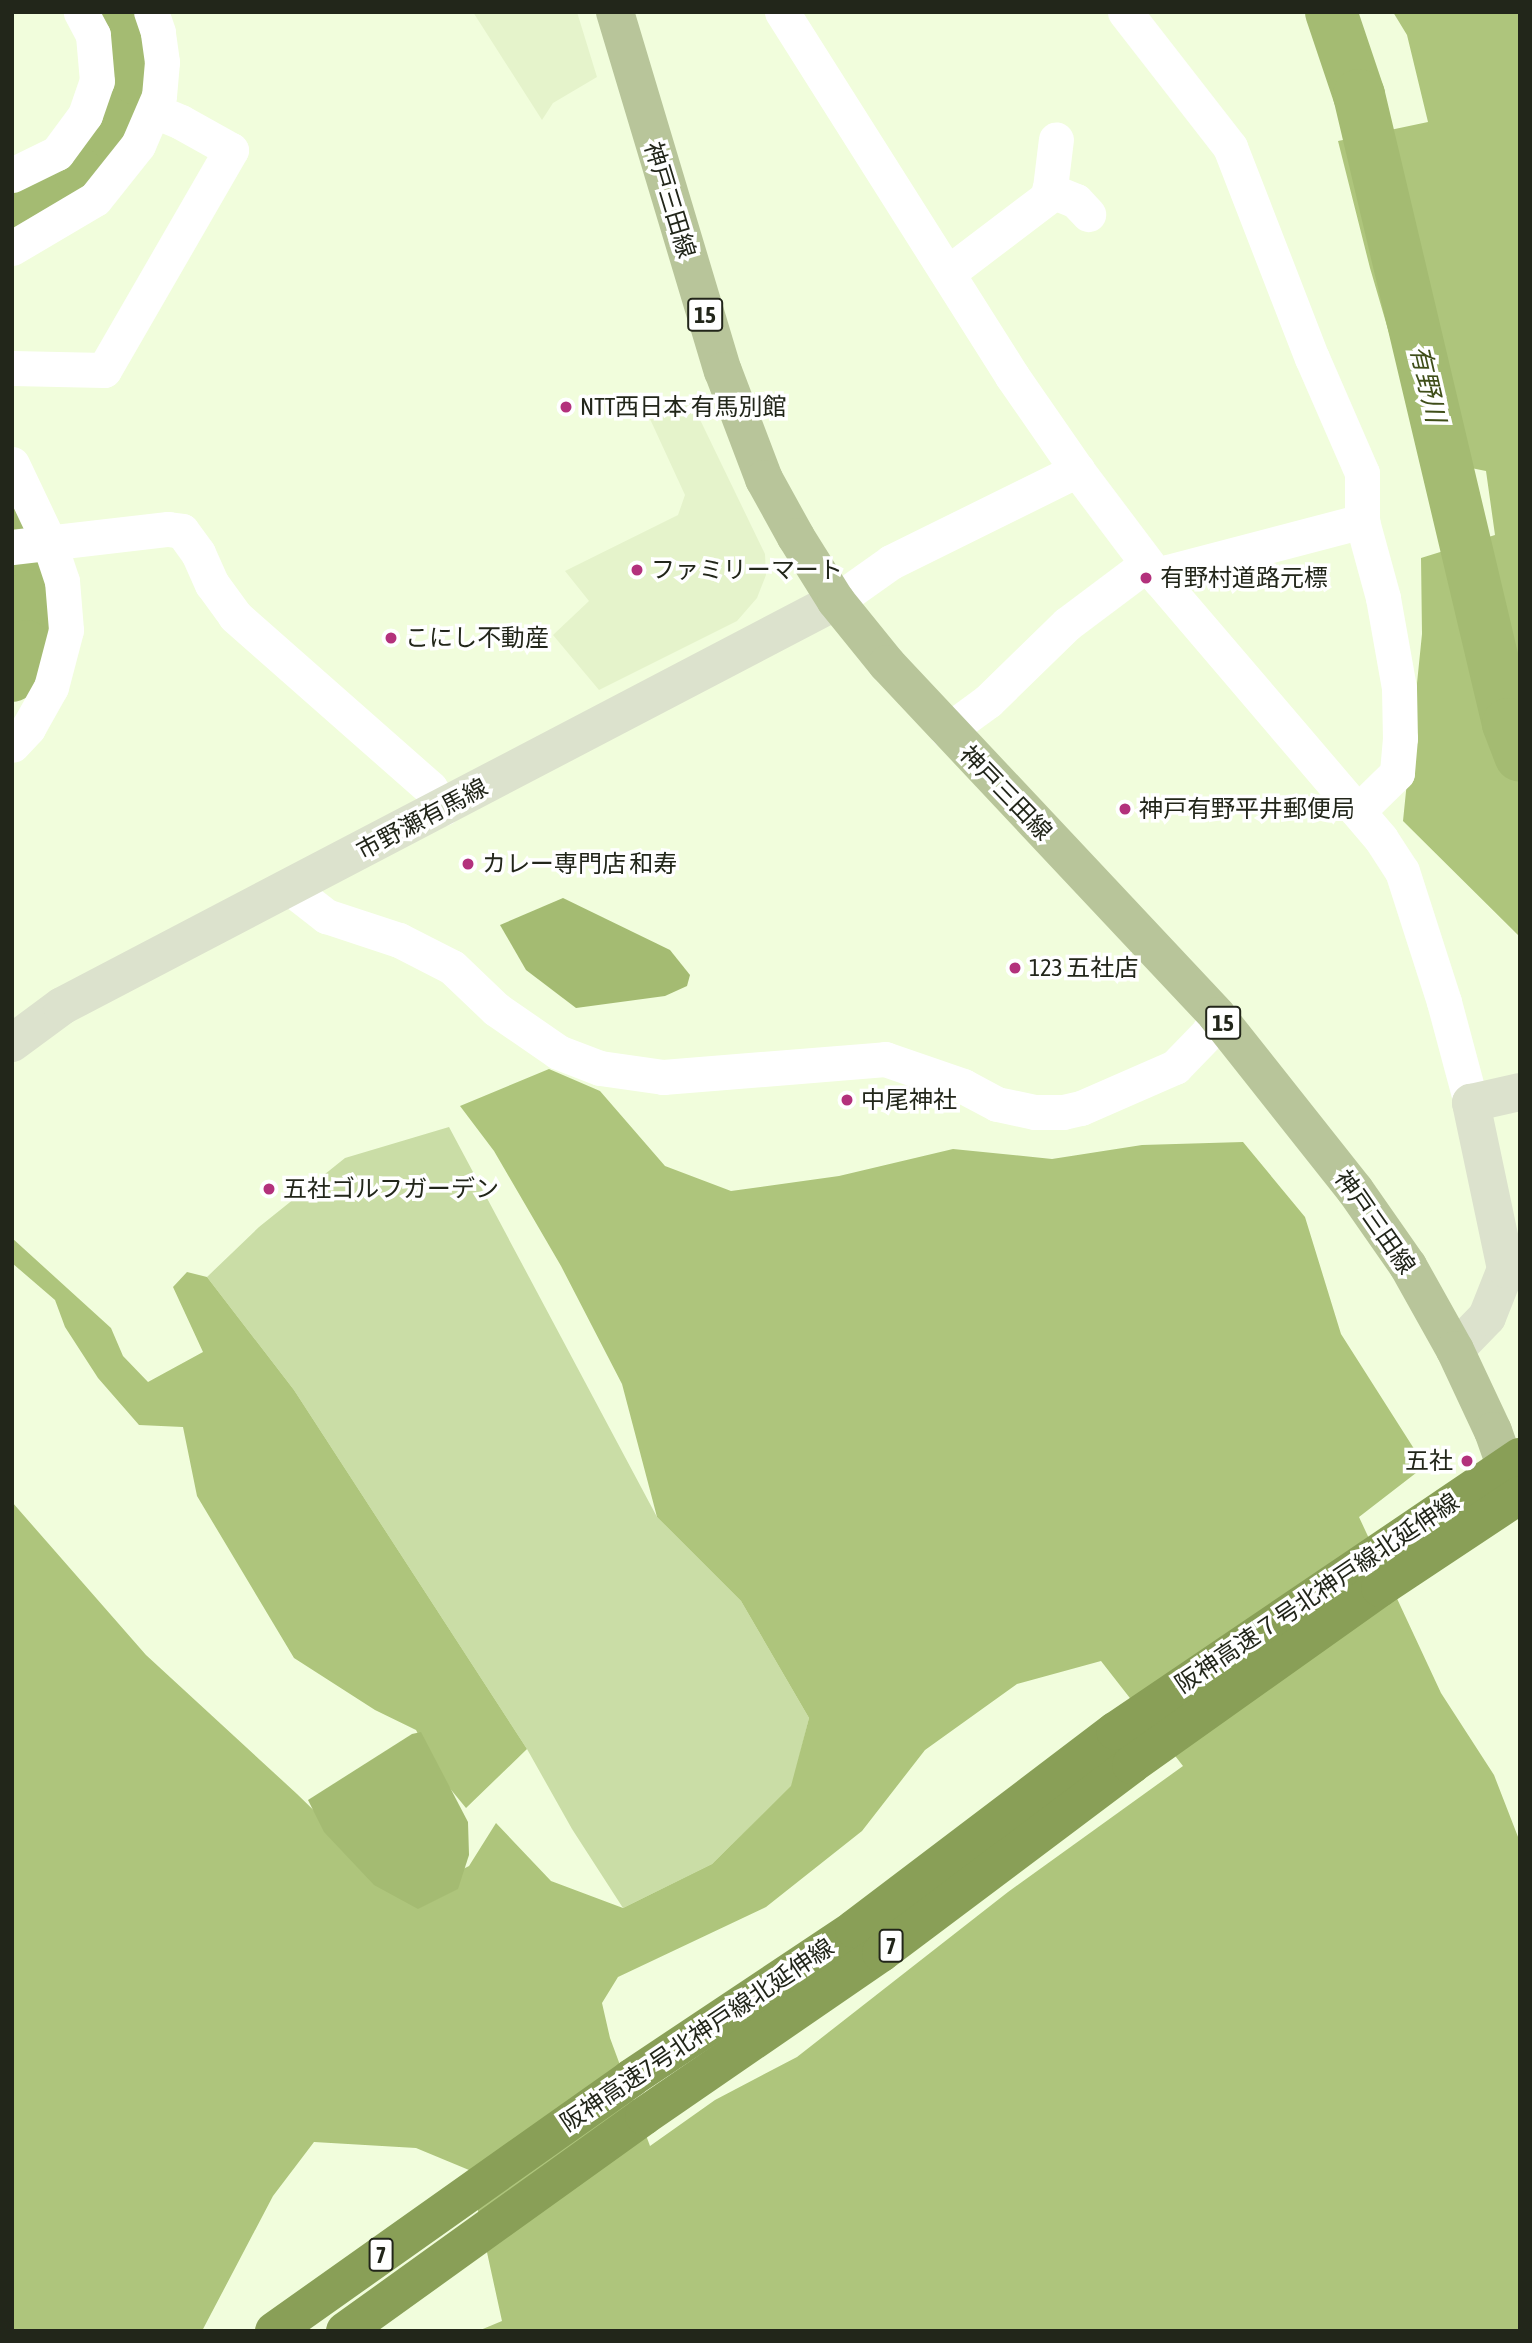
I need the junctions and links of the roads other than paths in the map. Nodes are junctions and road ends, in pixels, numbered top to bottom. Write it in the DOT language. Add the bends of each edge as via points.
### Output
graph roads {
  1 [pos="81,12"];
  2 [pos="151,12"];
  3 [pos="615,12"];
  4 [pos="782,12"];
  5 [pos="1125,12"];
  6 [pos="155,111"];
  7 [pos="1056,139"];
  8 [pos="12,175"];
  9 [pos="1049,190"];
  10 [pos="1088,214"];
  11 [pos="12,248"];
  12 [pos="949,272"];
  13 [pos="12,368"];
  14 [pos="12,464"];
  15 [pos="1077,470"];
  16 [pos="1362,521"];
  17 [pos="33,544"];
  18 [pos="1153,572"];
  19 [pos="836,601"];
  20 [pos="947,732"];
  21 [pos="12,745"];
  22 [pos="443,808"];
  23 [pos="1358,811"];
  24 [pos="290,888"];
  25 [pos="1217,1016"];
  26 [pos="12,1043"];
  27 [pos="1520,1092"];
  28 [pos="1471,1103"];
  29 [pos="1455,1350"];
  30 [pos="1520,1457"];
  31 [pos="1520,1495"];
  32 [pos="1520,1507"];
  33 [pos="1115,1731"];
  34 [pos="1131,1765"];
  35 [pos="274,2331"];
  36 [pos="345,2331"];
  1 -- 8 [label="street" via="93,35 97,81 85,115 57,153"];
  2 -- 6 [label="street" via="162,62"];
  3 -- 19 [label="main road, 神戸三田線 / 15" via="677,227 744,433 764,479"];
  4 -- 12 [label="street"];
  5 -- 16 [label="street" via="1230,148 1362,473"];
  6 -- 11 [label="street" via="138,145 95,199"];
  6 -- 13 [label="street" via="231,150 104,370"];
  7 -- 9 [label="street"];
  9 -- 10 [label="street" via="1076,201"];
  9 -- 12 [label="street" via="1049,196"];
  12 -- 15 [label="street" via="1012,376"];
  14 -- 17 [label="street"];
  15 -- 18 [label="street"];
  15 -- 19 [label="street" via="891,562"];
  16 -- 18 [label="street" via="1168,572"];
  16 -- 23 [label="street" via="1384,598 1399,688 1400,738 1397,773"];
  17 -- 21 [label="street" via="64,593 66,630 51,687"];
  17 -- 22 [label="street" via="168,528 183,531 235,616 430,788"];
  18 -- 20 [label="street" via="1067,624 988,701"];
  18 -- 23 [label="street"];
  19 -- 20 [label="main road, 神戸三田線 / 15"];
  19 -- 22 [label="main road, 市野瀬有馬線"];
  20 -- 25 [label="main road, 神戸三田線 / 15"];
  22 -- 24 [label="main road, 市野瀬有馬線"];
  23 -- 28 [label="street" via="1402,871"];
  24 -- 25 [label="street" via="326,916 399,940 452,967 496,1009 558,1052 600,1068 663,1077 884,1059 963,1086 998,1104 1063,1112 1175,1067 1208,1033"];
  24 -- 26 [label="main road, 市野瀬有馬線" via="62,1006"];
  25 -- 29 [label="main road, 神戸三田線 / 15" via="1354,1190 1408,1266"];
  27 -- 28 [label="main road"];
  28 -- 29 [label="main road" via="1506,1269 1487,1317"];
  29 -- 32 [label="main road, 神戸三田線 / 15" via="1493,1431"];
  30 -- 33 [label="highway, 阪神高速７号北神戸線北延伸線 / 7"];
  31 -- 34 [label="highway, 阪神高速７号北神戸線北延伸線 / 7"];
  33 -- 35 [label="highway, 阪神高速7号北神戸線北延伸線 / 7" via="854,1929 631,2078"];
  34 -- 36 [label="highway, 阪神高速7号北神戸線北延伸線 / 7" via="881,1953"];
}
